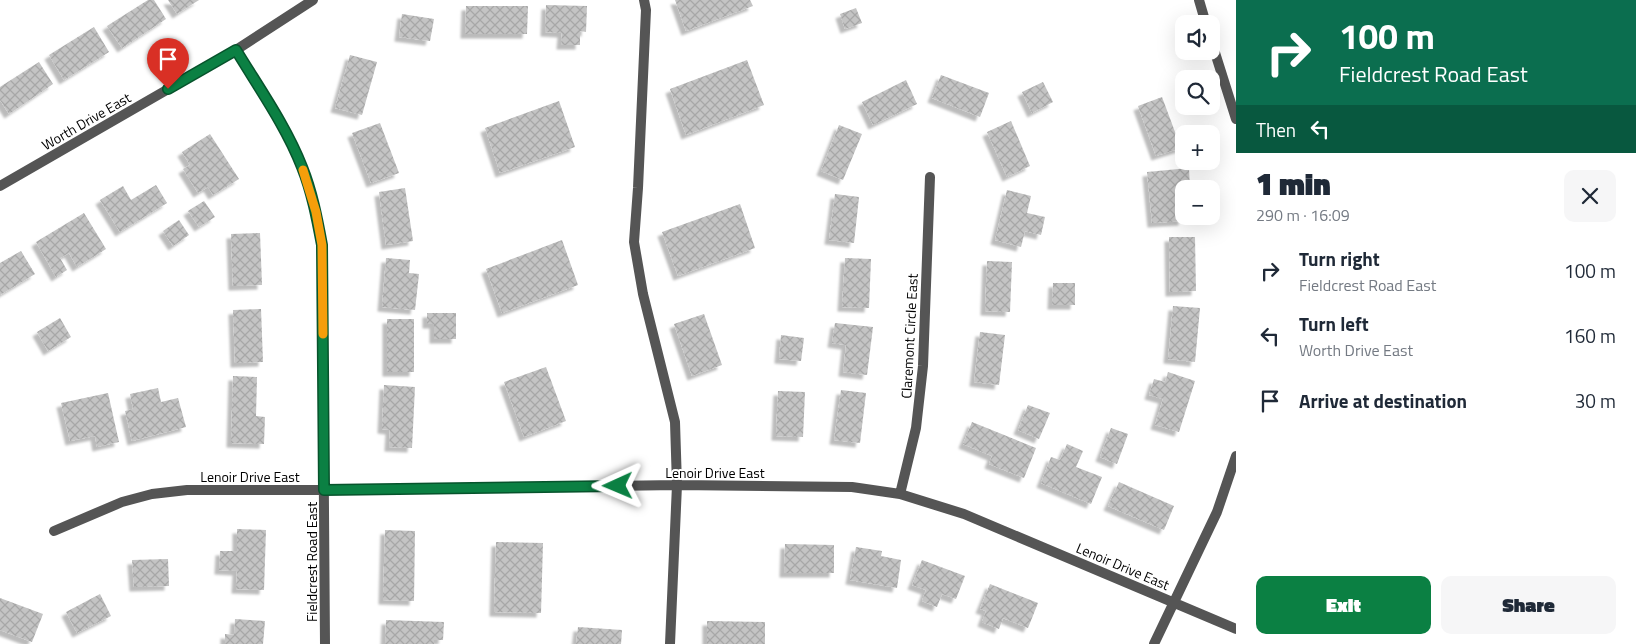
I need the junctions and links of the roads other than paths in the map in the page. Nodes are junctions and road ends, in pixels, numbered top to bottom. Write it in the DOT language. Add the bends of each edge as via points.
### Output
graph roads {
  1 [pos="313,0"];
  2 [pos="644,0"];
  3 [pos="1198,0"];
  4 [pos="1203,15"];
  5 [pos="236,50"];
  6 [pos="1217,60"];
  7 [pos="1236,119"];
  8 [pos="930,177"];
  9 [pos="0,186"];
  10 [pos="1236,456"];
  11 [pos="677,485"];
  12 [pos="324,490"];
  13 [pos="900,494"];
  14 [pos="54,531"];
  15 [pos="1174,603"];
  16 [pos="1236,629"];
  17 [pos="325,644"];
  18 [pos="670,644"];
  19 [pos="1154,644"];
  1 -- 5 [label="street, Worth Drive East"];
  2 -- 11 [label="street" via="634,242 643,294 675,422"];
  3 -- 4 [label="street"];
  5 -- 9 [label="street, Worth Drive East"];
  5 -- 12 [label="street, Fieldcrest Road East" via="286,134 302,167 316,212 322,245"];
  6 -- 7 [label="street"];
  8 -- 13 [label="street, Claremont Circle East" via="923,366 916,428"];
  10 -- 15 [label="street" via="1217,512"];
  11 -- 12 [label="street, Lenoir Drive East"];
  11 -- 13 [label="street, Lenoir Drive East" via="852,486"];
  11 -- 18 [label="street"];
  12 -- 14 [label="street, Lenoir Drive East" via="186,490 152,494 89,514"];
  12 -- 17 [label="street, Fieldcrest Road East"];
  13 -- 15 [label="street, Lenoir Drive East" via="964,514"];
  15 -- 16 [label="street, Lenoir Drive East"];
  15 -- 19 [label="street"];
}
